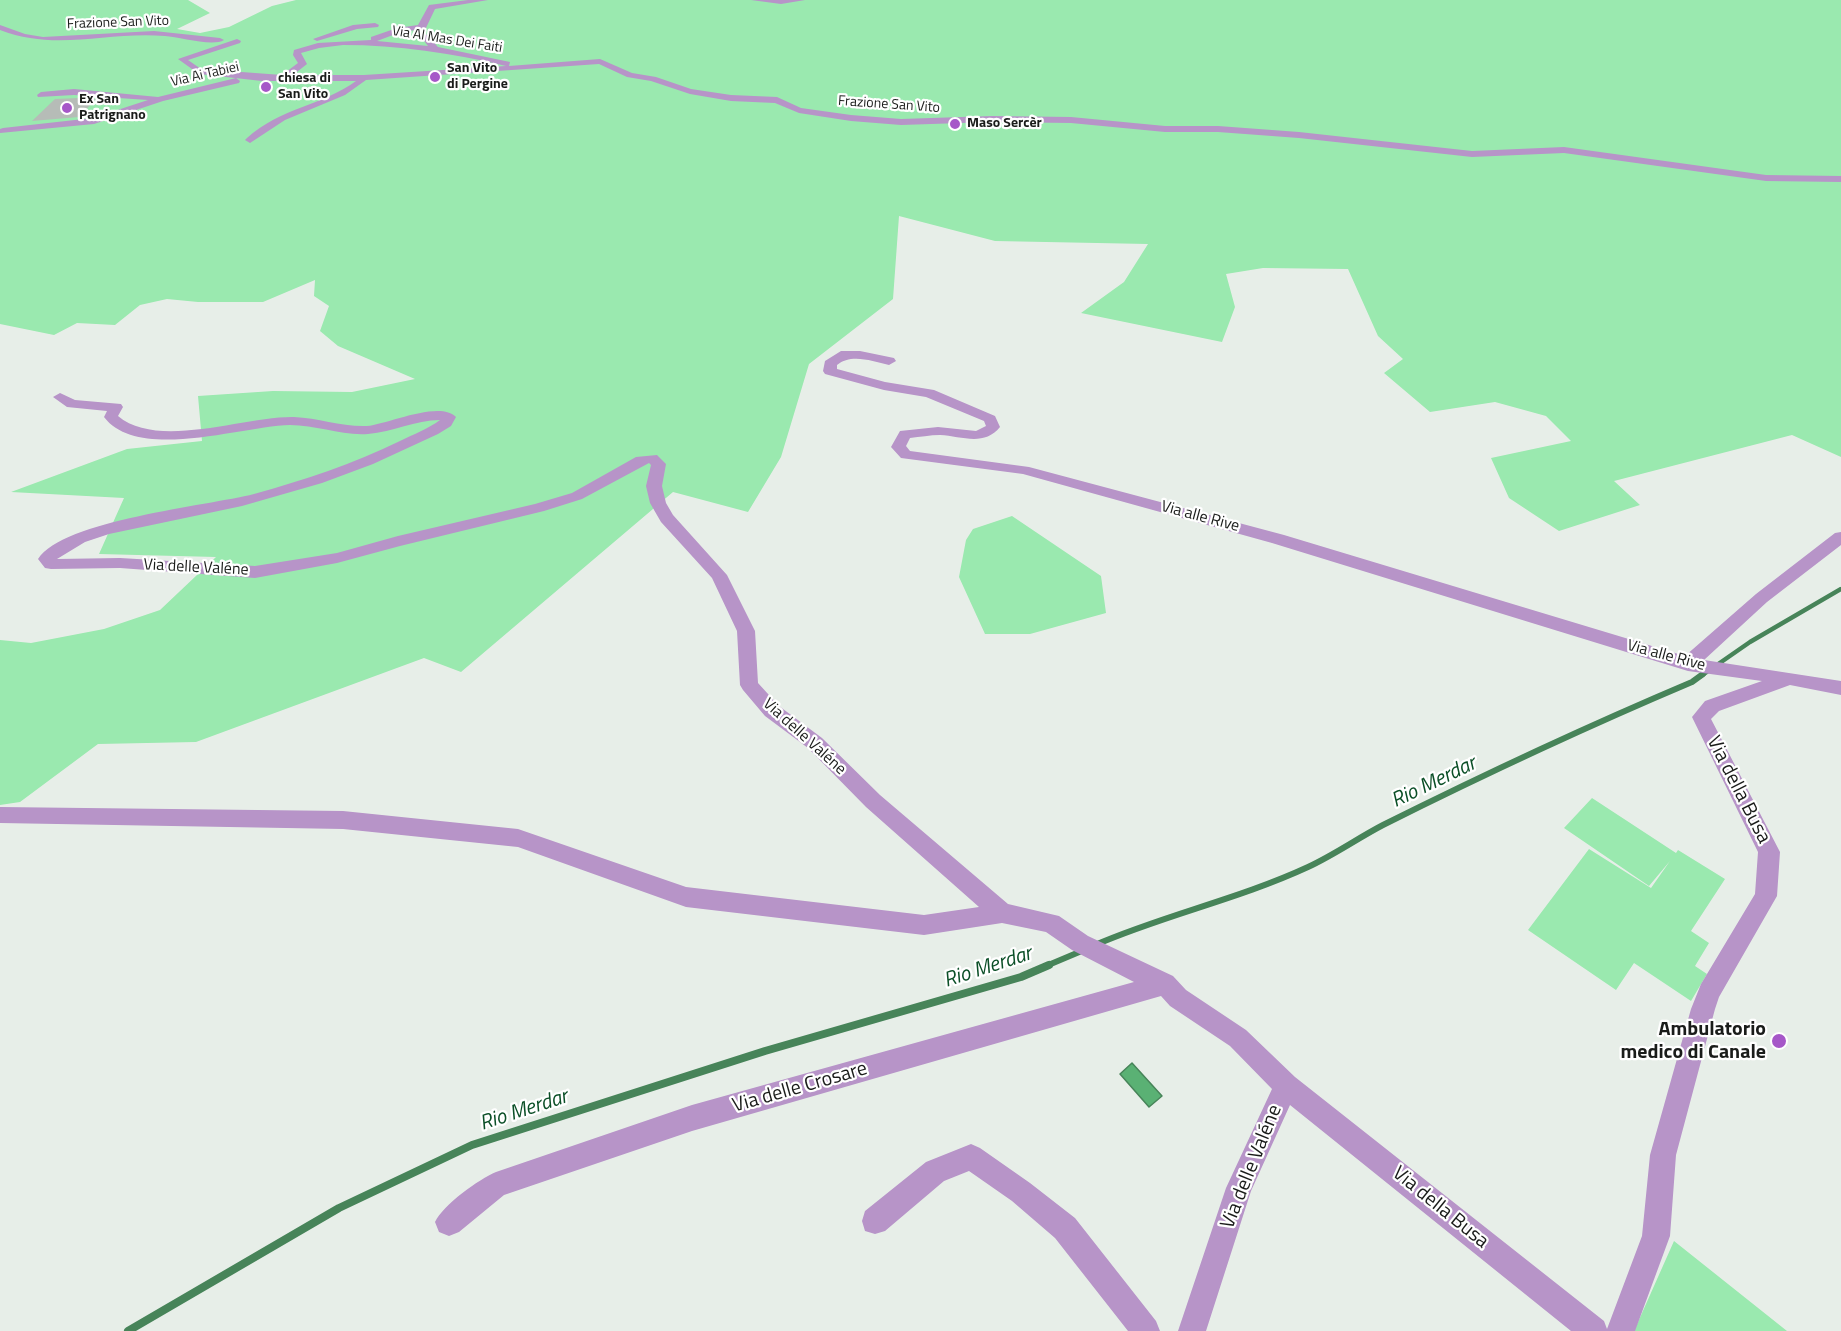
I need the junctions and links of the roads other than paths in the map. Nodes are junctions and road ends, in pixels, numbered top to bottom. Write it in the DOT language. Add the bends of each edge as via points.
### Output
graph roads {
  1 [pos="484,0"];
  2 [pos="755,0"];
  3 [pos="801,0"];
  4 [pos="375,25"];
  5 [pos="0,27"];
  6 [pos="421,27"];
  7 [pos="365,43"];
  8 [pos="304,49"];
  9 [pos="435,49"];
  10 [pos="523,67"];
  11 [pos="285,77"];
  12 [pos="255,78"];
  13 [pos="364,78"];
  14 [pos="41,95"];
  15 [pos="161,99"];
  16 [pos="3,131"];
  17 [pos="250,140"];
  18 [pos="1841,179"];
  19 [pos="889,361"];
  20 [pos="60,398"];
  21 [pos="1841,537"];
  22 [pos="1688,664"];
  23 [pos="1792,678"];
  24 [pos="1841,688"];
  25 [pos="0,815"];
  26 [pos="1002,913"];
  27 [pos="1165,984"];
  28 [pos="1286,1086"];
  29 [pos="875,1221"];
  30 [pos="449,1222"];
  31 [pos="1146,1331"];
  32 [pos="1192,1331"];
  33 [pos="1594,1331"];
  34 [pos="1621,1331"];
  1 -- 6 [label="street" via="432,7"];
  2 -- 3 [label="street"];
  4 -- 8 [label="street" via="356,27 297,47"];
  5 -- 12 [label="street, Frazione San Vito" via="43,39 170,33 237,42 182,59 199,71"];
  6 -- 7 [label="street" via="380,35"];
  6 -- 9 [label="street" via="420,32"];
  7 -- 8 [label="street, Via Al Mas Dei Faiti"];
  7 -- 9 [label="street, Via Al Mas Dei Faiti"];
  8 -- 11 [label="street" via="297,52 303,64"];
  9 -- 10 [label="street, Via Al Mas Dei Faiti"];
  10 -- 13 [label="street, Frazione San Vito"];
  10 -- 18 [label="street, Frazione San Vito" via="600,62 630,75 690,91 777,100 799,110 850,118 901,122 1071,120 1299,135 1472,154 1564,150 1766,178"];
  11 -- 12 [label="street, Frazione San Vito"];
  11 -- 13 [label="street, Frazione San Vito"];
  12 -- 15 [label="street, Via Ai Tabiei"];
  13 -- 17 [label="street" via="349,90 301,109"];
  14 -- 15 [label="street" via="74,92"];
  15 -- 16 [label="street" via="94,121"];
  19 -- 22 [label="street, Via alle Rive" via="841,355 830,364 830,372 929,393 990,419 993,427 974,436 941,431 905,434 898,447 906,455 1047,476 1278,539"];
  20 -- 26 [label="street, Via delle Valéne" via="72,404 116,407 111,417 116,425 162,435 293,421 368,430 422,417 449,417 433,431 347,470 226,505 155,518 74,540 52,552 46,559 51,564 120,563 255,572 338,558 577,496 641,460 652,458 659,464 654,486 658,503 718,575 746,631 749,685 772,711 815,743 873,801"];
  21 -- 22 [label="street" via="1796,569"];
  22 -- 23 [label="street, Via alle Rive"];
  23 -- 24 [label="street, Via alle Rive"];
  23 -- 34 [label="street, Via della Busa" via="1712,706 1701,717 1770,852 1766,896 1709,992 1703,1009 1663,1155 1656,1236"];
  25 -- 26 [label="street, Via delle Valéne" via="343,820 518,838 686,897 924,926"];
  26 -- 27 [label="street, Via delle Valéne" via="1051,923 1080,943"];
  27 -- 28 [label="street, Via delle Valéne" via="1178,998 1238,1038"];
  27 -- 30 [label="street, Via delle Crosare" via="692,1118 496,1185"];
  28 -- 32 [label="street, Via delle Valéne" via="1239,1188"];
  28 -- 33 [label="street, Via della Busa"];
  29 -- 31 [label="street" via="934,1171 971,1157 1065,1228"];
}
